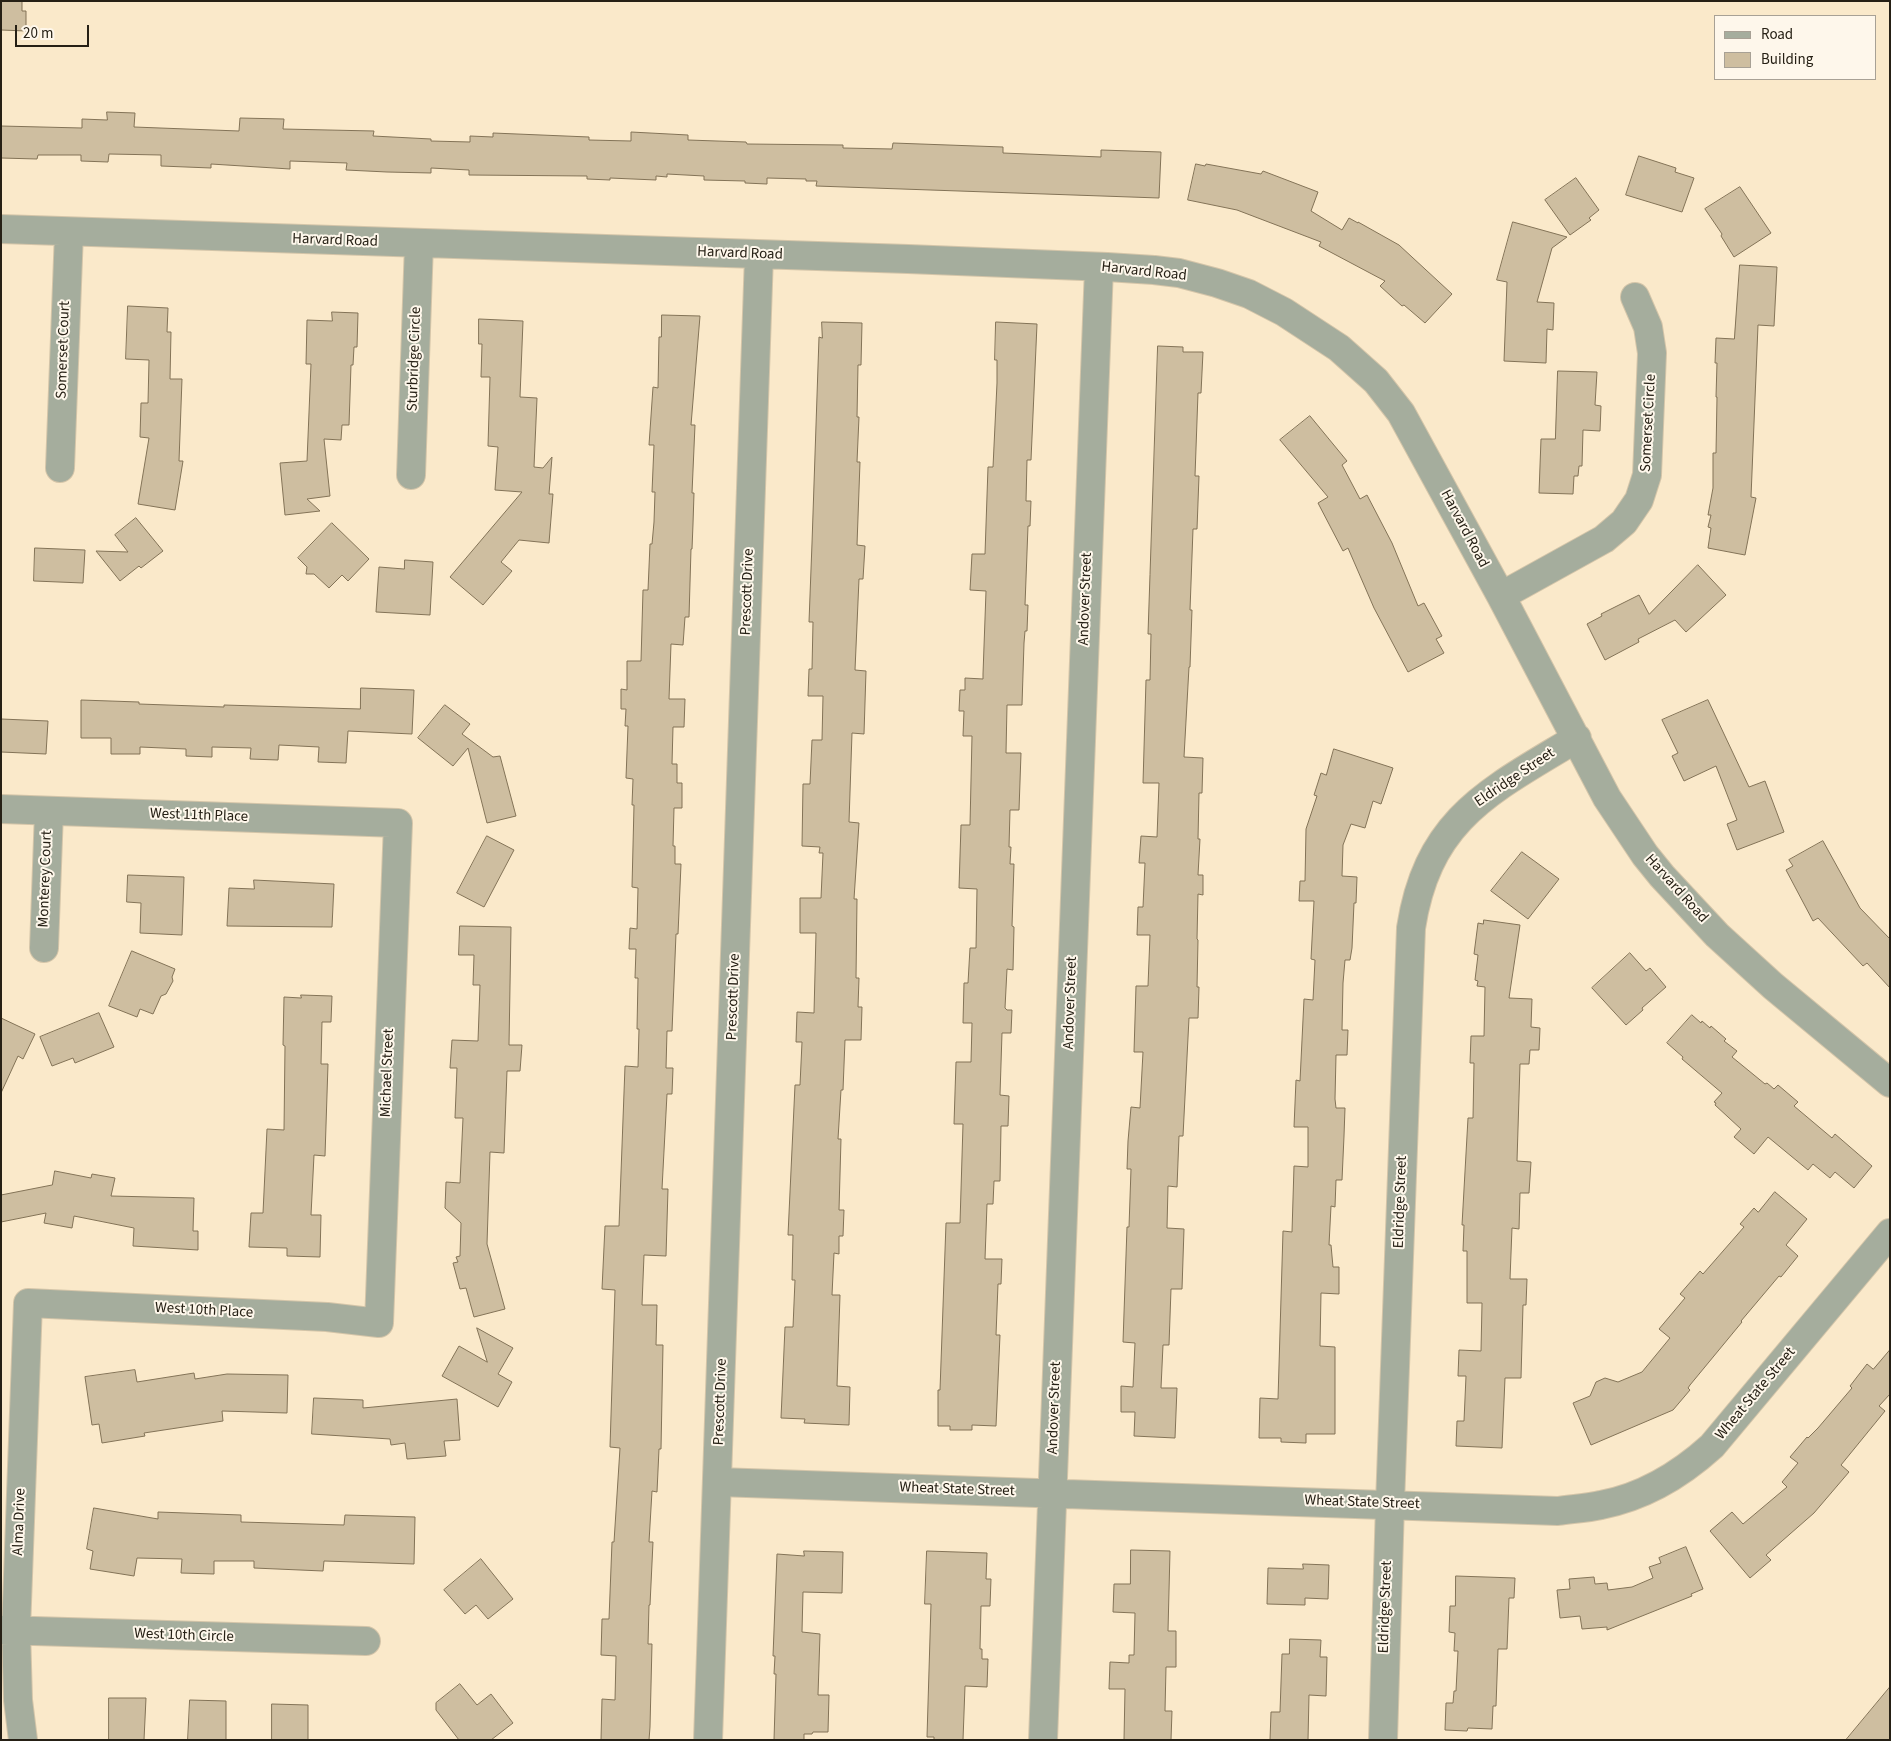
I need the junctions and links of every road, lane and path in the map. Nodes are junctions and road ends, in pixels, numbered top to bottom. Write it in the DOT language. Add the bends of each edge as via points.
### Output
graph roads {
  1 [pos="1,230"];
  2 [pos="69,232"];
  3 [pos="419,243"];
  4 [pos="759,255"];
  5 [pos="1098,267"];
  6 [pos="1636,297"];
  7 [pos="60,468"];
  8 [pos="411,475"];
  9 [pos="1501,596"];
  10 [pos="1577,738"];
  11 [pos="1,809"];
  12 [pos="48,811"];
  13 [pos="398,823"];
  14 [pos="44,948"];
  15 [pos="1890,1083"];
  16 [pos="1890,1233"];
  17 [pos="28,1303"];
  18 [pos="379,1323"];
  19 [pos="718,1482"];
  20 [pos="1052,1493"];
  21 [pos="1390,1504"];
  22 [pos="9,1630"];
  23 [pos="366,1641"];
  24 [pos="23,1740"];
  25 [pos="708,1740"];
  26 [pos="1043,1740"];
  27 [pos="1383,1740"];
  1 -- 2 [label="street, Harvard Road"];
  2 -- 3 [label="street, Harvard Road"];
  2 -- 7 [label="street, Somerset Court"];
  3 -- 4 [label="street, Harvard Road"];
  3 -- 8 [label="street, Sturbridge Circle"];
  4 -- 5 [label="street, Harvard Road"];
  4 -- 19 [label="street, Prescott Drive"];
  5 -- 9 [label="street, Harvard Road" via="1180,274 1249,294 1284,312 1347,354 1376,381 1401,413"];
  5 -- 20 [label="street, Andover Street"];
  6 -- 9 [label="street, Somerset Circle" via="1648,327 1652,353 1647,475 1639,500 1624,522 1604,539"];
  9 -- 10 [label="street, Harvard Road"];
  10 -- 15 [label="street, Harvard Road" via="1607,798 1662,876 1717,935 1773,986"];
  10 -- 21 [label="street, Eldridge Street" via="1475,803 1460,818 1428,865 1415,902 1411,937"];
  11 -- 12 [label="street, West 11th Place"];
  12 -- 13 [label="street, West 11th Place"];
  12 -- 14 [label="street, Monterey Court"];
  13 -- 18 [label="street, Michael Street"];
  16 -- 21 [label="street, Wheat State Street" via="1712,1446 1672,1477 1637,1495 1601,1505 1558,1511"];
  17 -- 18 [label="street, West 10th Place" via="327,1317"];
  17 -- 22 [label="street, Alma Drive"];
  19 -- 20 [label="street, Wheat State Street"];
  19 -- 25 [label="street, Prescott Drive"];
  20 -- 21 [label="street, Wheat State Street"];
  20 -- 26 [label="street, Andover Street"];
  21 -- 27 [label="street, Eldridge Street"];
  22 -- 23 [label="street, West 10th Circle"];
  22 -- 24 [label="street, Alma Drive"];
}
